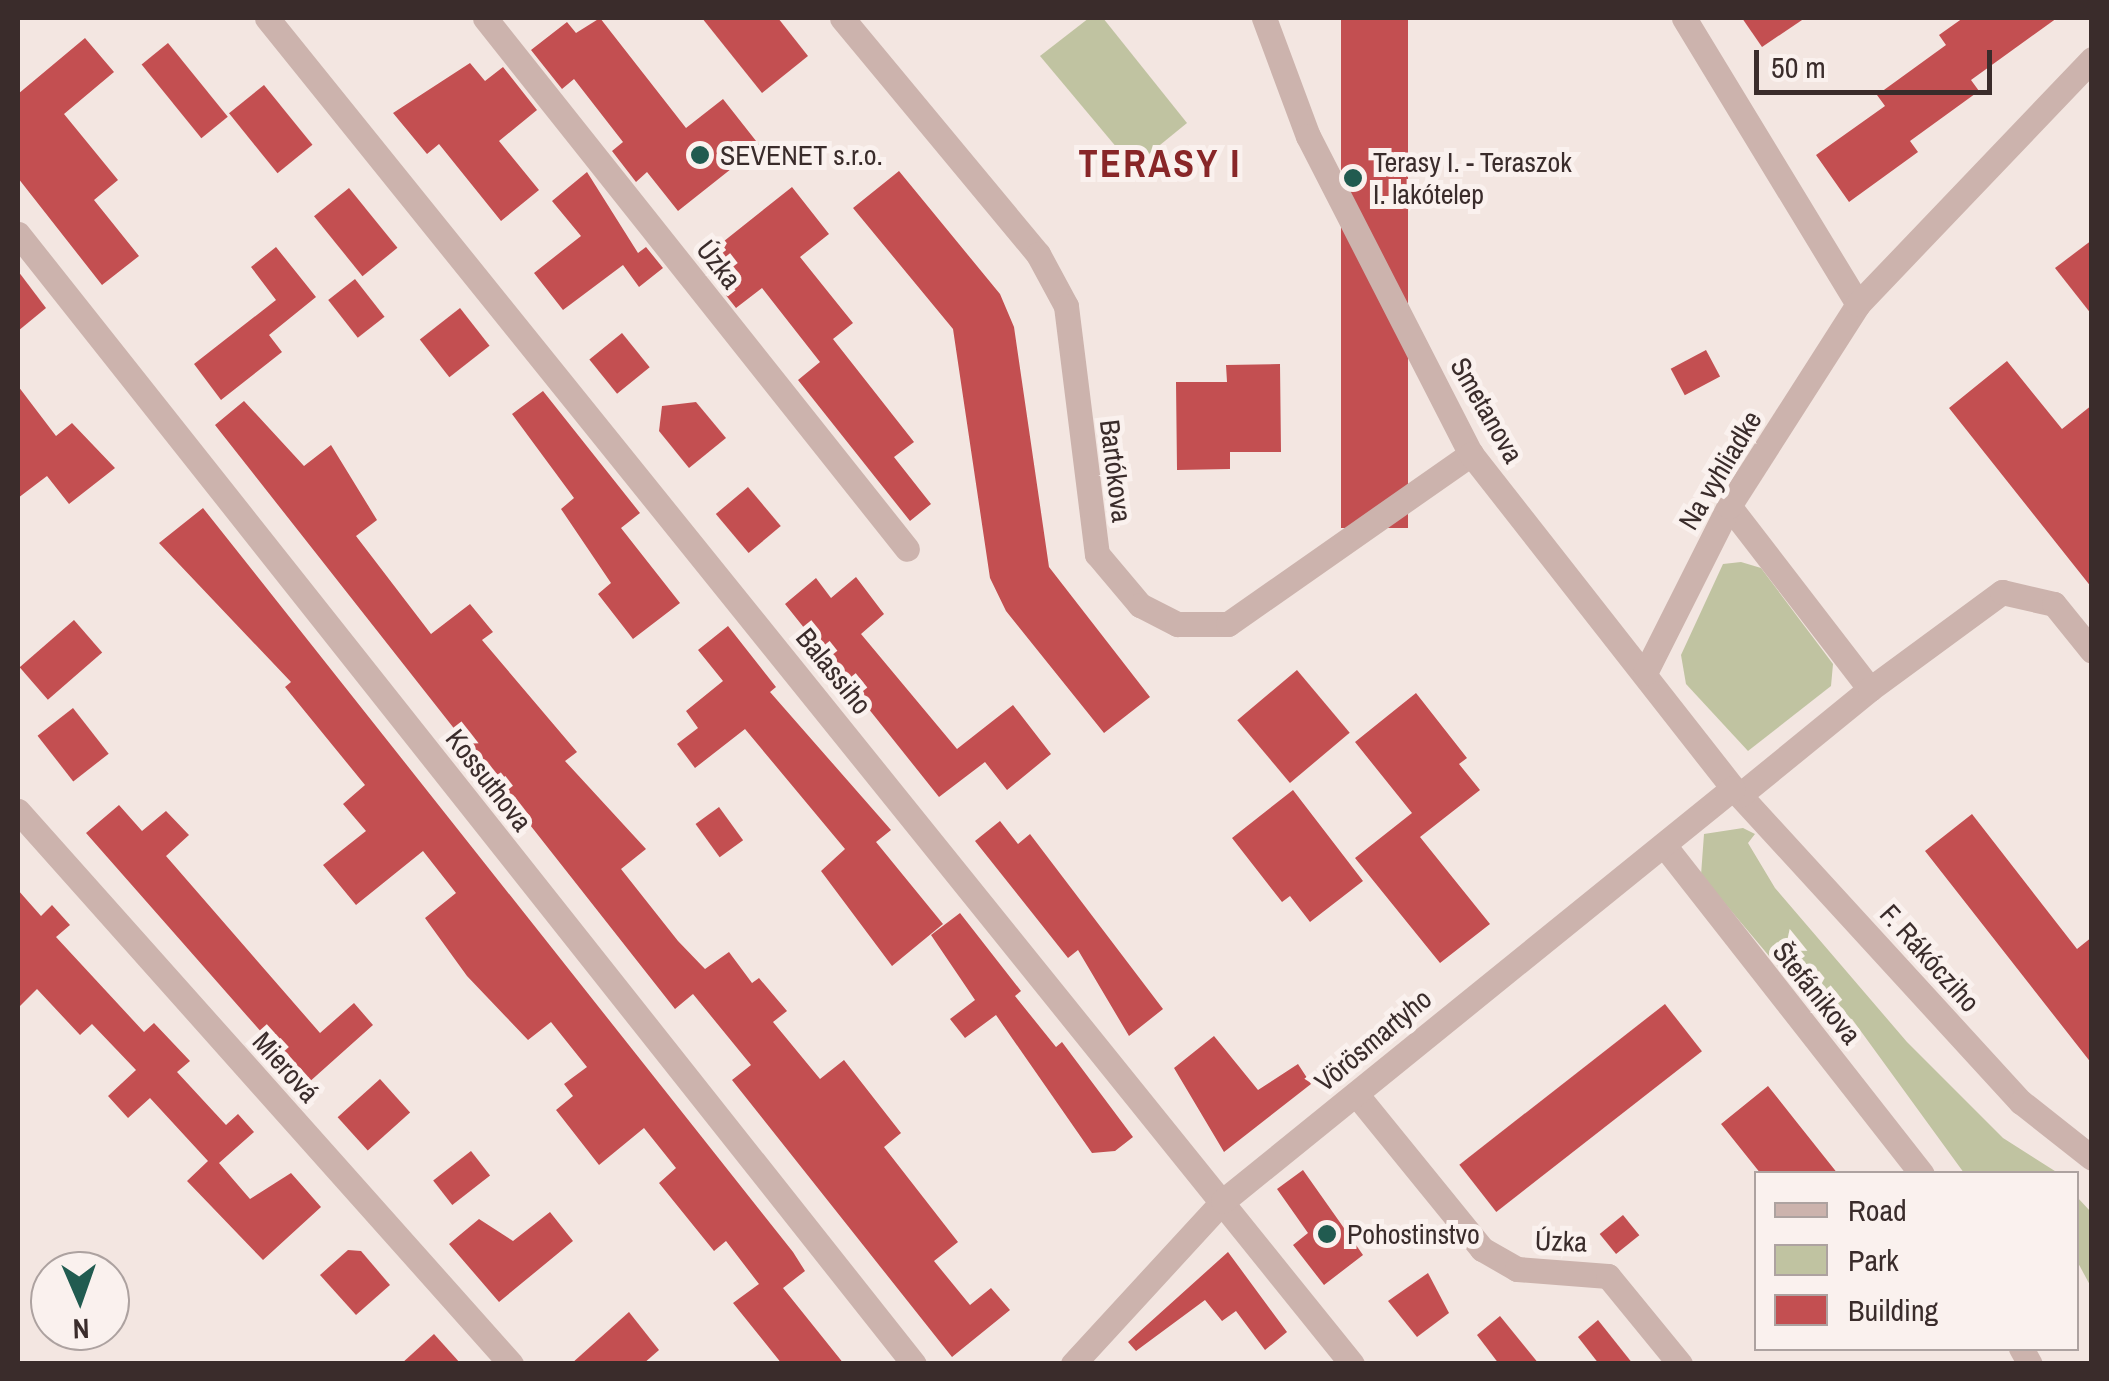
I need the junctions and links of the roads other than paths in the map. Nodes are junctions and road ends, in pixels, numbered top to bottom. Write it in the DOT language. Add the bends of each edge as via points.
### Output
graph roads {
  1 [pos="267,18"];
  2 [pos="485,18"];
  3 [pos="842,18"];
  4 [pos="1264,18"];
  5 [pos="1684,18"];
  6 [pos="2092,59"];
  7 [pos="18,234"];
  8 [pos="1858,304"];
  9 [pos="1472,454"];
  10 [pos="1729,506"];
  11 [pos="906,549"];
  12 [pos="2092,651"];
  13 [pos="1645,673"];
  14 [pos="1870,690"];
  15 [pos="1736,791"];
  16 [pos="18,812"];
  17 [pos="1667,849"];
  18 [pos="1356,1094"];
  19 [pos="2092,1158"];
  20 [pos="1920,1171"];
  21 [pos="1223,1200"];
  22 [pos="510,1364"];
  23 [pos="914,1364"];
  24 [pos="1073,1364"];
  25 [pos="1352,1364"];
  26 [pos="1680,1364"];
  1 -- 21 [label="street, Balassiho"];
  2 -- 11 [label="street, Úzka"];
  3 -- 9 [label="street, Bartókova" via="1038,254 1066,306 1097,554 1140,605 1177,624 1228,624"];
  4 -- 9 [label="street, Smetanova" via="1308,136"];
  5 -- 8 [label="street"];
  6 -- 8 [label="street, Na vyhliadke"];
  7 -- 23 [label="street, Kossuthova"];
  8 -- 10 [label="street, Na vyhliadke"];
  9 -- 13 [label="street, Smetanova"];
  10 -- 13 [label="street, Na vyhliadke"];
  10 -- 14 [label="street"];
  12 -- 14 [label="street, Vörösmartyho" via="2054,604 2002,592"];
  13 -- 15 [label="street, Smetanova"];
  14 -- 15 [label="street, Vörösmartyho"];
  15 -- 17 [label="street, Vörösmartyho"];
  15 -- 19 [label="street, F. Rákócziho" via="2021,1102"];
  16 -- 22 [label="street, Mierová"];
  17 -- 18 [label="street, Vörösmartyho"];
  17 -- 20 [label="street, Štefánikova"];
  18 -- 21 [label="street, Vörösmartyho"];
  18 -- 26 [label="street, Úzka" via="1482,1250 1517,1269 1608,1276"];
  21 -- 24 [label="street, Vörösmartyho"];
  21 -- 25 [label="street, Balassiho"];
}
